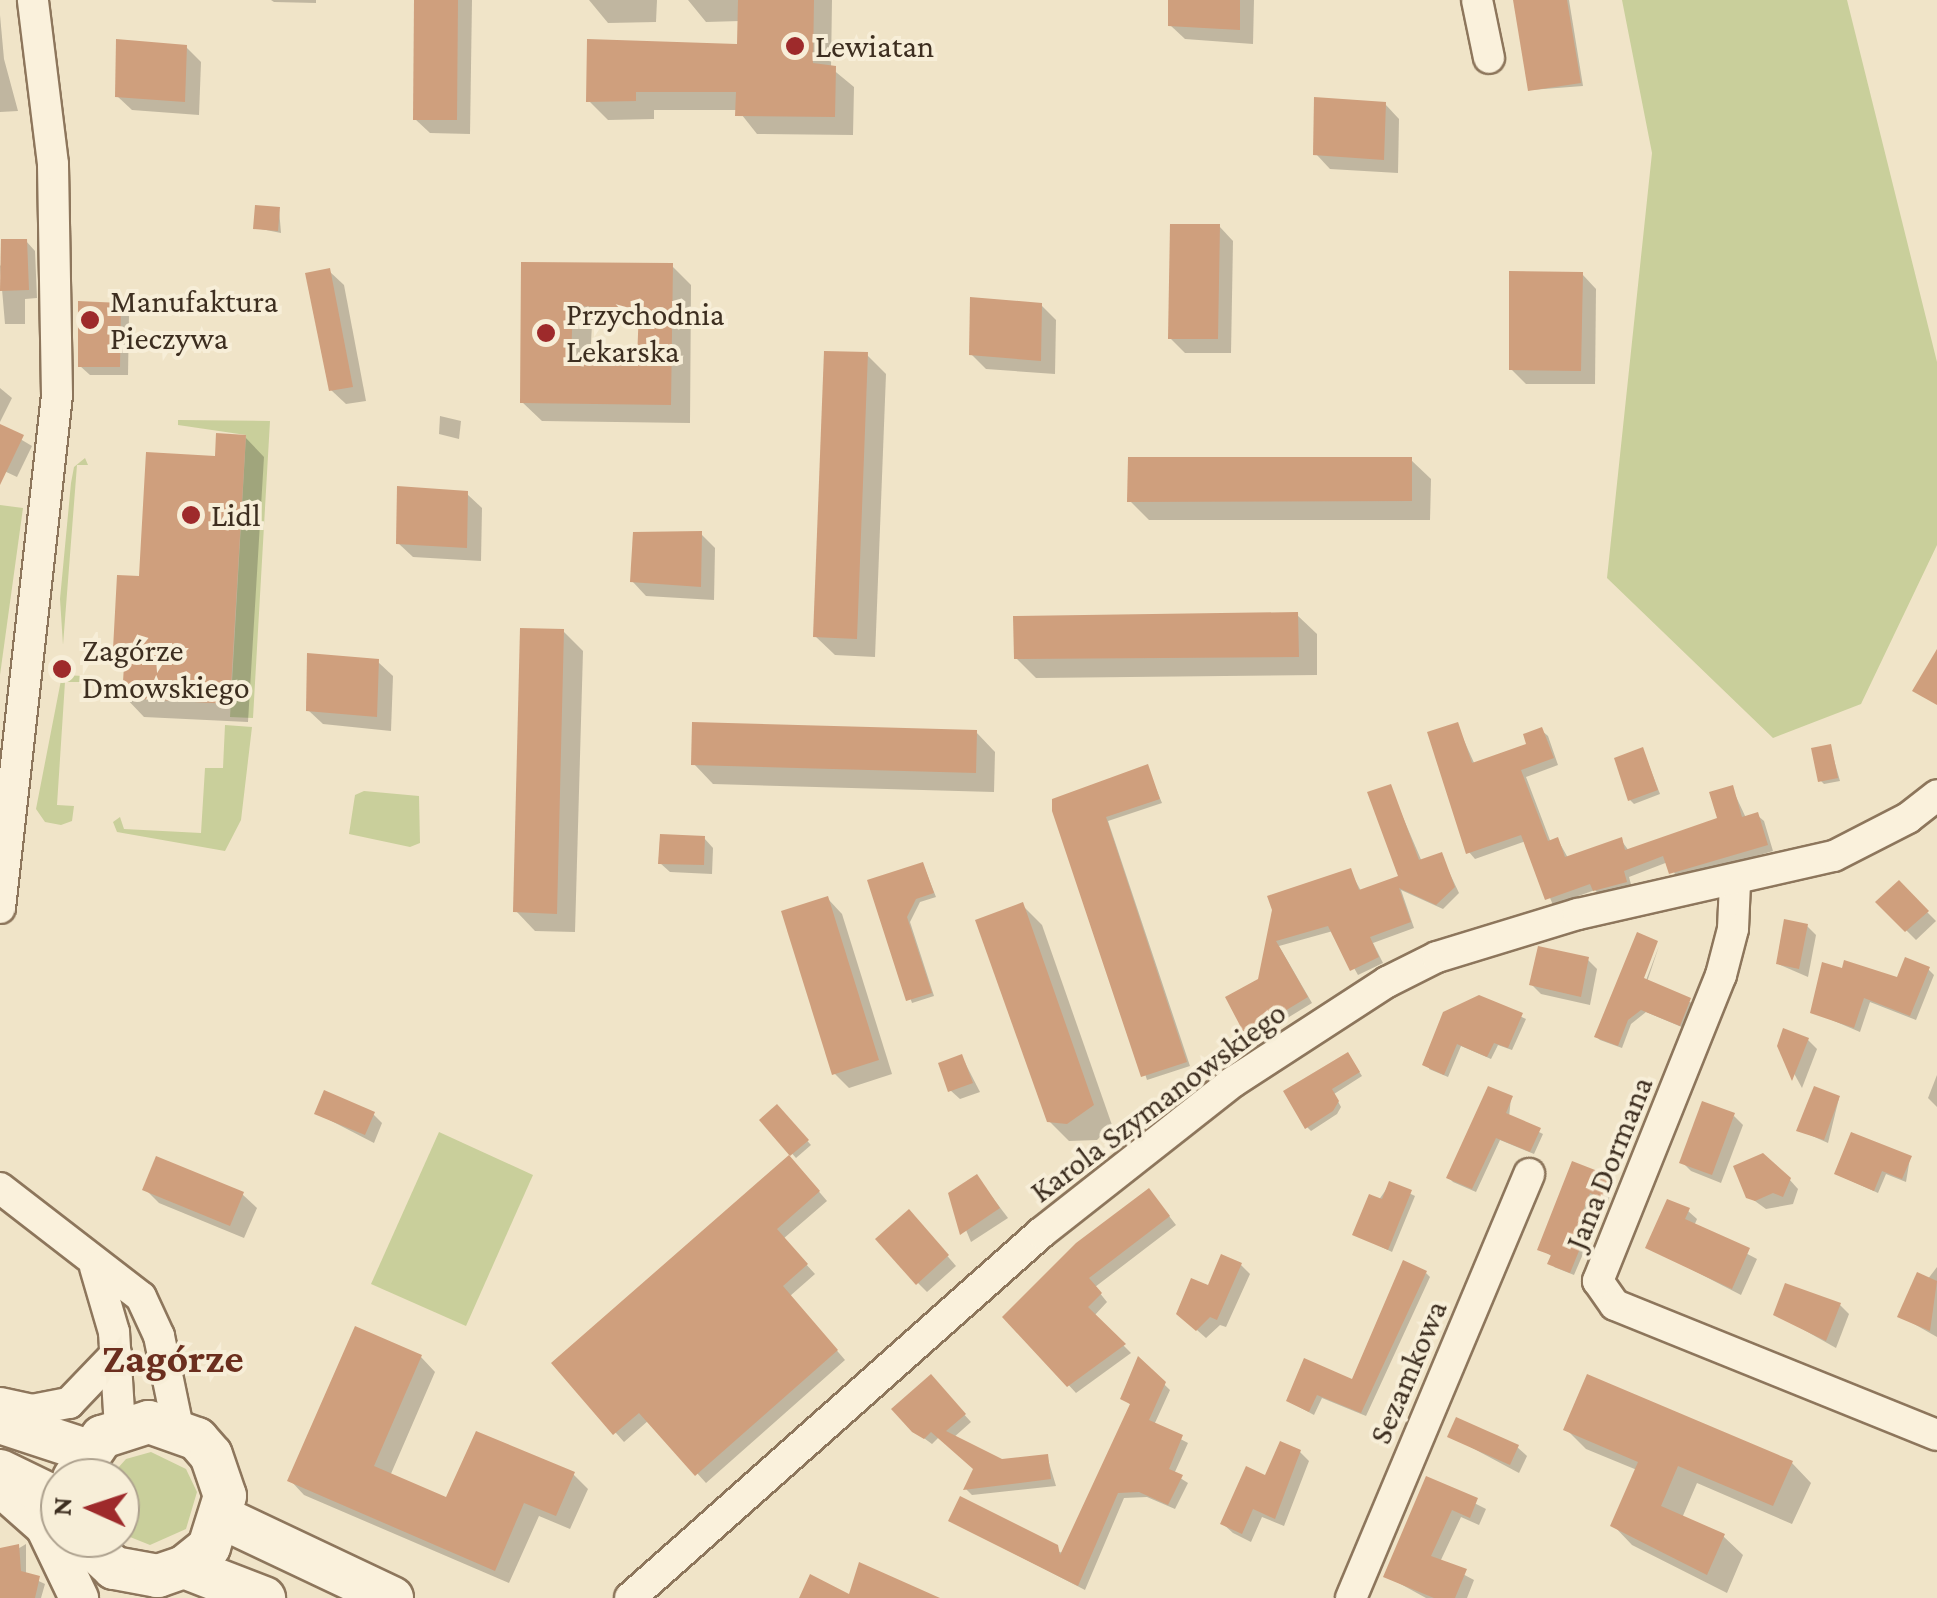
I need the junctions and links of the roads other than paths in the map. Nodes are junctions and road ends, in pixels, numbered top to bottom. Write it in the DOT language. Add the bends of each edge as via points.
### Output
graph roads {
  1 [pos="33,0"];
  2 [pos="1477,0"];
  3 [pos="1489,58"];
  4 [pos="1937,794"];
  5 [pos="1734,883"];
  6 [pos="0,908"];
  7 [pos="1529,1174"];
  8 [pos="0,1188"];
  9 [pos="95,1267"];
  10 [pos="116,1354"];
  11 [pos="0,1403"];
  12 [pos="0,1422"];
  13 [pos="178,1428"];
  14 [pos="1937,1435"];
  15 [pos="94,1452"];
  16 [pos="0,1471"];
  17 [pos="0,1487"];
  18 [pos="40,1490"];
  19 [pos="223,1518"];
  20 [pos="96,1566"];
  21 [pos="164,1580"];
  22 [pos="79,1598"];
  23 [pos="264,1598"];
  24 [pos="392,1598"];
  25 [pos="630,1598"];
  26 [pos="1351,1598"];
  1 -- 6 [label="street" via="53,164 57,395"];
  2 -- 3 [label="street"];
  4 -- 5 [label="street, Karola Szymanowskiego" via="1908,818 1834,856"];
  5 -- 14 [label="street, Jana Dormana" via="1734,929 1721,975 1598,1282 1616,1305"];
  5 -- 25 [label="street, Karola Szymanowskiego" via="1578,914 1438,957 1232,1082 1041,1233"];
  7 -- 26 [label="street, Sezamkowa"];
  8 -- 9 [label="street"];
  9 -- 10 [label="street"];
  9 -- 13 [label="street" via="131,1286 151,1313"];
  10 -- 11 [label="street" via="69,1404 51,1411"];
  10 -- 15 [label="street"];
  12 -- 15 [label="main road"];
  13 -- 15 [label="main road" via="149,1422"];
  13 -- 19 [label="main road" via="212,1455 225,1496"];
  16 -- 18 [label="main road"];
  17 -- 22 [label="street" via="45,1527"];
  19 -- 21 [label="main road" via="209,1547"];
  19 -- 24 [label="main road"];
  20 -- 21 [label="main road"];
  21 -- 23 [label="main road"];
}
